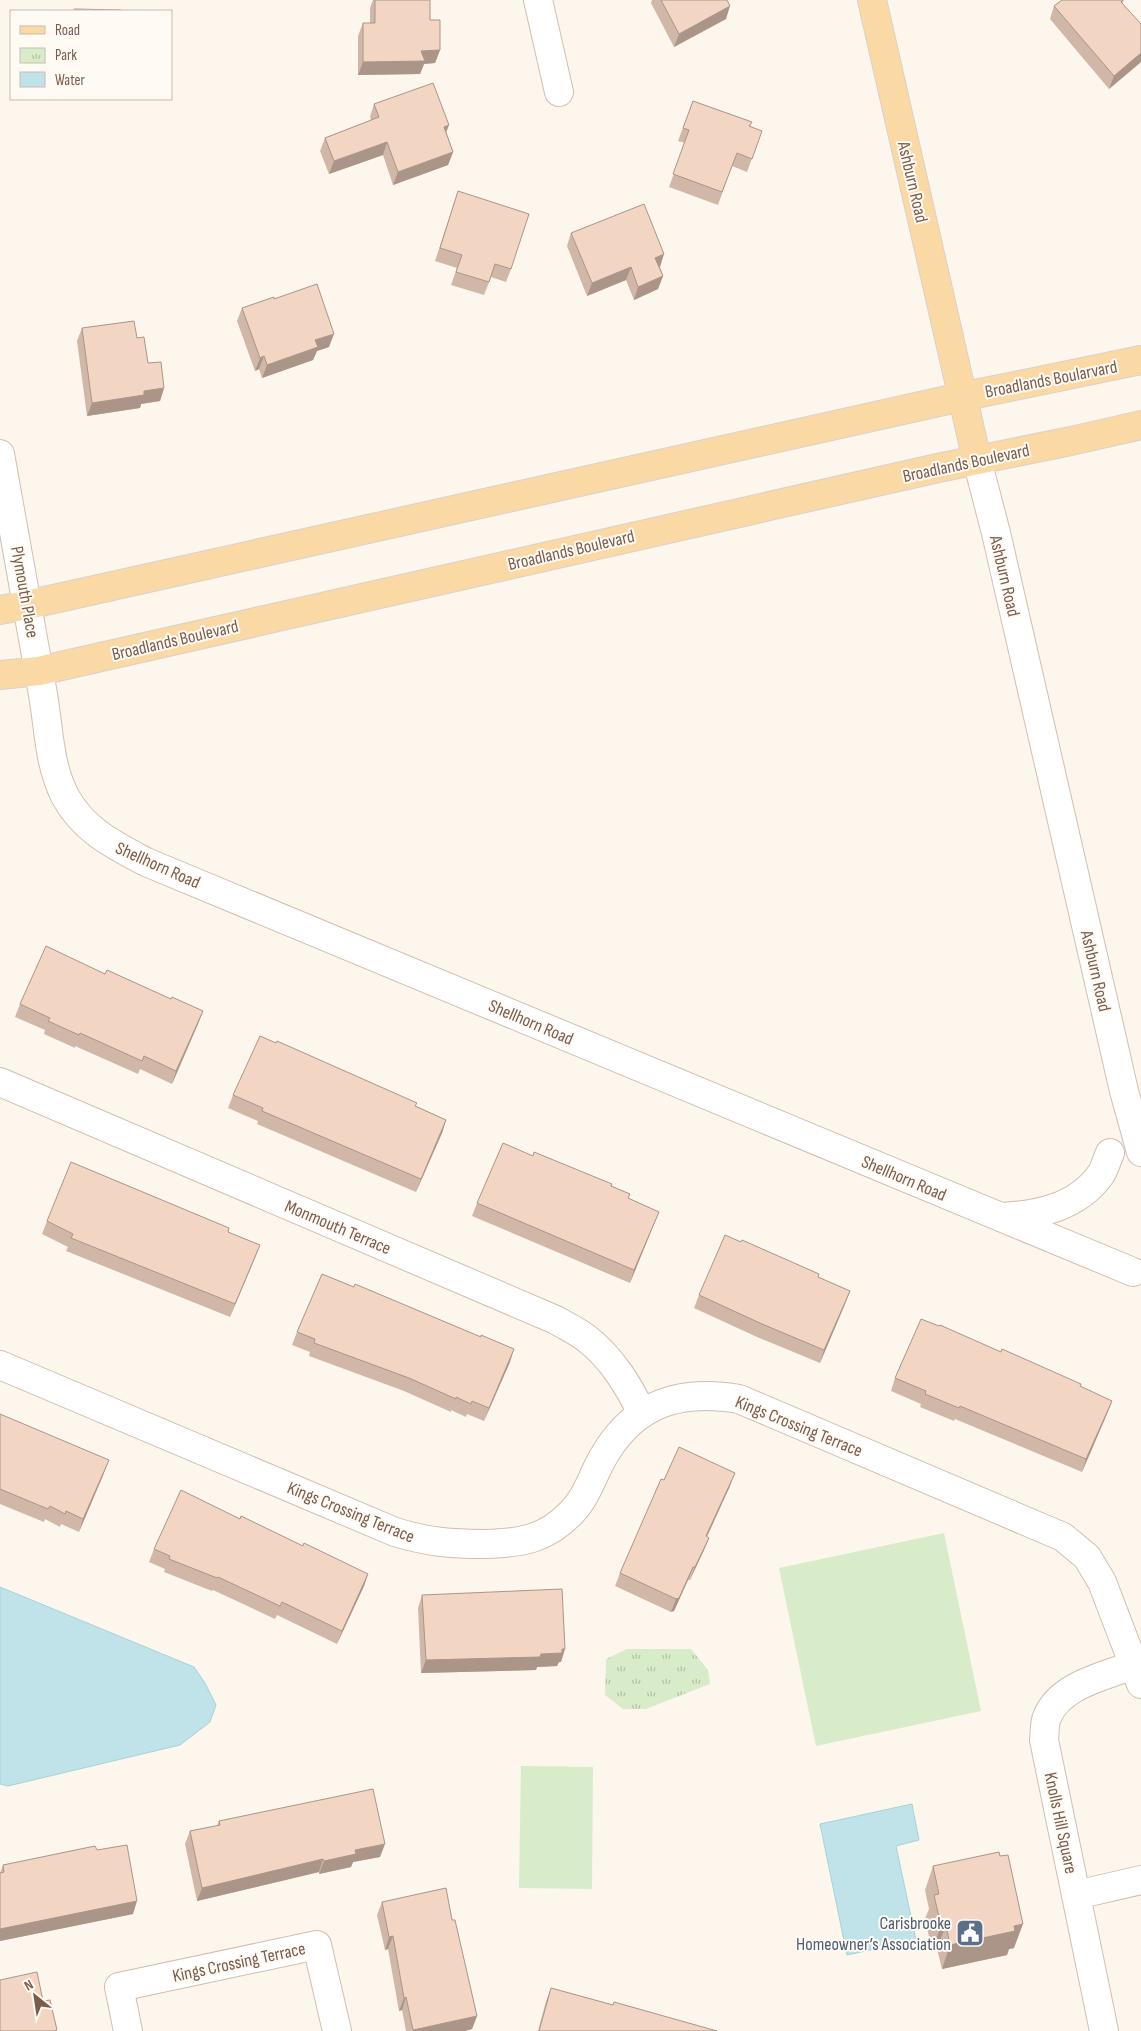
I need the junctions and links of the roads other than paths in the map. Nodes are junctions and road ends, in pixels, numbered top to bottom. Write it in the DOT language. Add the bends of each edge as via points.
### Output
graph roads {
  1 [pos="538,0"];
  2 [pos="872,0"];
  3 [pos="559,92"];
  4 [pos="1141,360"];
  5 [pos="961,397"];
  6 [pos="1141,425"];
  7 [pos="0,454"];
  8 [pos="976,460"];
  9 [pos="28,606"];
  10 [pos="0,610"];
  11 [pos="39,671"];
  12 [pos="0,675"];
  13 [pos="0,1082"];
  14 [pos="1141,1152"];
  15 [pos="1110,1153"];
  16 [pos="998,1217"];
  17 [pos="1133,1272"];
  18 [pos="0,1365"];
  19 [pos="642,1414"];
  20 [pos="1137,1674"];
  21 [pos="1141,1880"];
  22 [pos="1076,1895"];
  23 [pos="128,2031"];
  24 [pos="337,2031"];
  25 [pos="1104,2031"];
  1 -- 3 [label="street"];
  2 -- 5 [label="main road, Ashburn Road"];
  4 -- 5 [label="main road, Broadlands Boularvard"];
  5 -- 8 [label="main road, Ashburn Road"];
  5 -- 9 [label="main road"];
  6 -- 8 [label="main road, Broadlands Boulevard"];
  7 -- 9 [label="street, Plymouth Place"];
  8 -- 11 [label="main road, Broadlands Boulevard"];
  8 -- 14 [label="street, Ashburn Road"];
  9 -- 10 [label="main road"];
  9 -- 11 [label="street, Plymouth Place"];
  11 -- 12 [label="main road, Broadlands Boulevard"];
  11 -- 16 [label="street, Shellhorn Road" via="51,759 65,796 84,823 107,842 164,869"];
  13 -- 19 [label="street, Monmouth Terrace" via="556,1320 586,1338 609,1359 628,1384"];
  15 -- 16 [label="street" via="1101,1174 1079,1196 1052,1210 1026,1216"];
  16 -- 17 [label="street, Shellhorn Road"];
  18 -- 19 [label="street, Kings Crossing Terrace" via="395,1532 449,1544 515,1543 536,1537 556,1526 582,1500 614,1440"];
  19 -- 20 [label="street, Kings Crossing Terrace" via="666,1401 691,1395 739,1399 1063,1537 1086,1557 1102,1582"];
  20 -- 22 [label="street, Knolls Hill Square" via="1072,1690 1059,1698 1046,1718 1044,1740"];
  21 -- 22 [label="street"];
  22 -- 25 [label="street, Knolls Hill Square"];
  23 -- 24 [label="street, Kings Crossing Terrace" via="119,1988 317,1945"];
}
